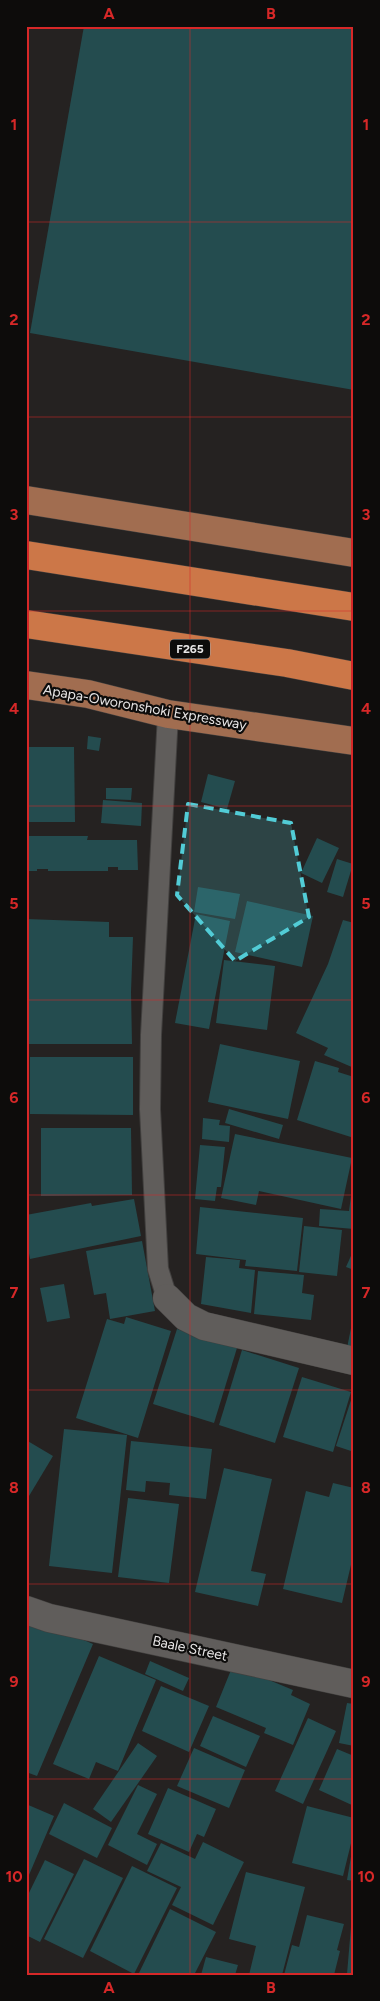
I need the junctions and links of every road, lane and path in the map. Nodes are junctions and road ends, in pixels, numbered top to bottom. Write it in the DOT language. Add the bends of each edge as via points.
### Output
graph roads {
  1 [pos="26,500"];
  2 [pos="354,553"];
  3 [pos="26,555"];
  4 [pos="354,607"];
  5 [pos="26,624"];
  6 [pos="354,676"];
  7 [pos="26,685"];
  8 [pos="168,714"];
  9 [pos="354,742"];
  10 [pos="167,1298"];
  11 [pos="354,1361"];
  12 [pos="26,1610"];
  13 [pos="354,1684"];
  1 -- 2 [label="main road"];
  3 -- 4 [label="highway"];
  5 -- 6 [label="highway, F265"];
  7 -- 8 [label="main road, Apapa-Oworonshoki Expressway" via="88,694"];
  8 -- 9 [label="main road, Apapa-Oworonshoki Expressway"];
  8 -- 10 [label="lane" via="150,1100 158,1269"];
  10 -- 11 [label="street" via="186,1316 204,1326"];
  12 -- 13 [label="street, Baale Street" via="50,1618"];
}
